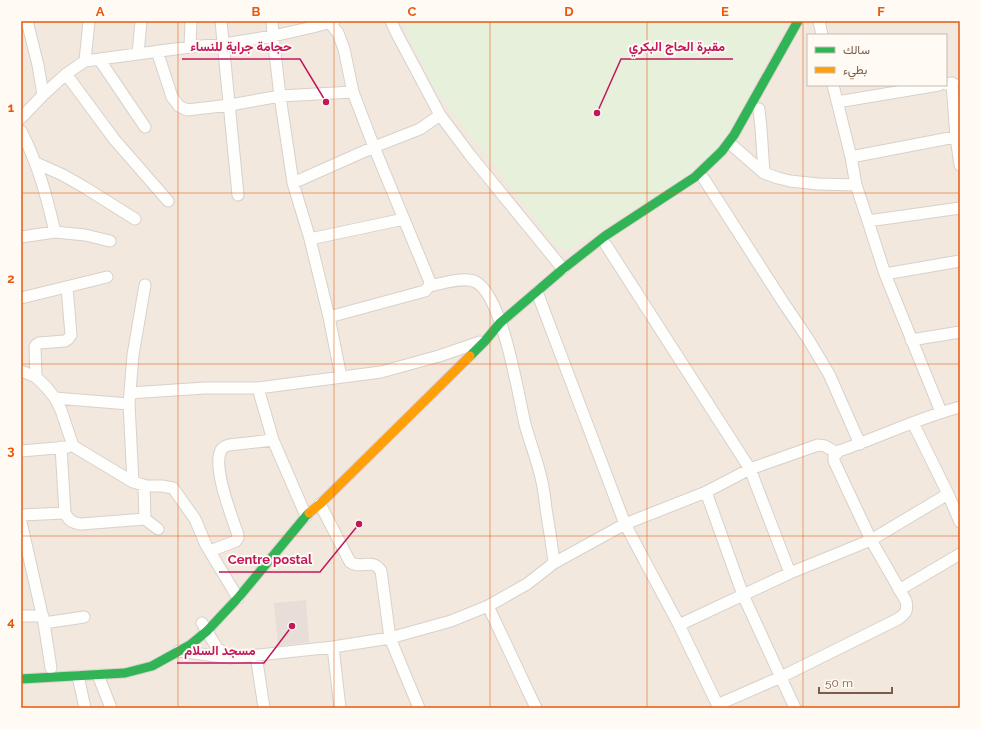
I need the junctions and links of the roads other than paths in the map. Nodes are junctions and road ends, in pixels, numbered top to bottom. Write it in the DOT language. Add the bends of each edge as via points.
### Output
graph roads {
  1 [pos="28,21"];
  2 [pos="89,21"];
  3 [pos="141,21"];
  4 [pos="190,21"];
  5 [pos="221,21"];
  6 [pos="272,21"];
  7 [pos="391,21"];
  8 [pos="798,21"];
  9 [pos="806,21"];
  10 [pos="819,21"];
  11 [pos="332,22"];
  12 [pos="822,34"];
  13 [pos="273,36"];
  14 [pos="224,44"];
  15 [pos="190,47"];
  16 [pos="157,51"];
  17 [pos="138,54"];
  18 [pos="99,59"];
  19 [pos="85,61"];
  20 [pos="66,74"];
  21 [pos="953,83"];
  22 [pos="833,86"];
  23 [pos="933,86"];
  24 [pos="353,92"];
  25 [pos="43,95"];
  26 [pos="280,96"];
  27 [pos="837,102"];
  28 [pos="230,105"];
  29 [pos="758,109"];
  30 [pos="440,115"];
  31 [pos="21,118"];
  32 [pos="145,127"];
  33 [pos="21,131"];
  34 [pos="958,137"];
  35 [pos="374,147"];
  36 [pos="734,147"];
  37 [pos="851,157"];
  38 [pos="36,163"];
  39 [pos="960,165"];
  40 [pos="764,173"];
  41 [pos="704,179"];
  42 [pos="293,183"];
  43 [pos="856,186"];
  44 [pos="238,195"];
  45 [pos="168,200"];
  46 [pos="960,208"];
  47 [pos="135,219"];
  48 [pos="404,219"];
  49 [pos="868,221"];
  50 [pos="55,232"];
  51 [pos="21,237"];
  52 [pos="310,240"];
  53 [pos="110,241"];
  54 [pos="606,245"];
  55 [pos="960,261"];
  56 [pos="563,269"];
  57 [pos="885,274"];
  58 [pos="107,277"];
  59 [pos="146,286"];
  60 [pos="429,286"];
  61 [pos="67,287"];
  62 [pos="537,292"];
  63 [pos="21,298"];
  64 [pos="329,317"];
  65 [pos="500,323"];
  66 [pos="960,332"];
  67 [pos="911,340"];
  68 [pos="485,341"];
  69 [pos="21,371"];
  70 [pos="36,377"];
  71 [pos="341,377"];
  72 [pos="258,388"];
  73 [pos="55,398"];
  74 [pos="130,398"];
  75 [pos="960,407"];
  76 [pos="941,412"];
  77 [pos="913,423"];
  78 [pos="273,440"];
  79 [pos="860,444"];
  80 [pos="73,446"];
  81 [pos="61,447"];
  82 [pos="21,451"];
  83 [pos="837,453"];
  84 [pos="750,469"];
  85 [pos="133,482"];
  86 [pos="144,485"];
  87 [pos="706,492"];
  88 [pos="948,494"];
  89 [pos="320,504"];
  90 [pos="64,513"];
  91 [pos="21,515"];
  92 [pos="306,516"];
  93 [pos="145,519"];
  94 [pos="21,522"];
  95 [pos="960,522"];
  96 [pos="625,524"];
  97 [pos="158,529"];
  98 [pos="871,540"];
  99 [pos="210,551"];
  100 [pos="960,554"];
  101 [pos="554,563"];
  102 [pos="790,573"];
  103 [pos="900,590"];
  104 [pos="743,595"];
  105 [pos="238,598"];
  106 [pos="488,606"];
  107 [pos="21,616"];
  108 [pos="84,617"];
  109 [pos="44,620"];
  110 [pos="679,625"];
  111 [pos="205,627"];
  112 [pos="390,638"];
  113 [pos="179,644"];
  114 [pos="333,647"];
  115 [pos="256,655"];
  116 [pos="230,658"];
  117 [pos="55,668"];
  118 [pos="98,675"];
  119 [pos="78,676"];
  120 [pos="781,677"];
  121 [pos="21,679"];
  122 [pos="718,706"];
  123 [pos="85,708"];
  124 [pos="111,708"];
  125 [pos="264,708"];
  126 [pos="340,708"];
  127 [pos="419,708"];
  128 [pos="536,708"];
  129 [pos="794,708"];
  1 -- 25 [label="street"];
  2 -- 19 [label="street"];
  3 -- 17 [label="street"];
  4 -- 15 [label="street"];
  5 -- 14 [label="street"];
  6 -- 13 [label="street"];
  7 -- 30 [label="street"];
  8 -- 56 [label="main road" via="734,135 722,151 695,177 604,236"];
  9 -- 29 [label="main road"];
  10 -- 12 [label="street"];
  11 -- 13 [label="street"];
  11 -- 24 [label="street" via="344,49"];
  13 -- 14 [label="street"];
  13 -- 26 [label="street"];
  14 -- 15 [label="street"];
  14 -- 28 [label="street"];
  15 -- 16 [label="street"];
  16 -- 17 [label="street"];
  16 -- 28 [label="street" via="172,97 179,106 187,110"];
  17 -- 18 [label="street"];
  18 -- 19 [label="street"];
  18 -- 32 [label="street"];
  19 -- 20 [label="street"];
  20 -- 25 [label="street"];
  20 -- 45 [label="street" via="114,139"];
  21 -- 34 [label="street"];
  22 -- 27 [label="street"];
  23 -- 27 [label="street"];
  24 -- 26 [label="street"];
  24 -- 35 [label="street"];
  25 -- 31 [label="street"];
  26 -- 28 [label="street"];
  26 -- 42 [label="street"];
  27 -- 37 [label="street"];
  28 -- 44 [label="street"];
  29 -- 36 [label="main road"];
  29 -- 40 [label="street"];
  30 -- 35 [label="street" via="420,129"];
  30 -- 56 [label="street"];
  33 -- 38 [label="street"];
  34 -- 37 [label="street"];
  34 -- 39 [label="street"];
  35 -- 42 [label="street"];
  35 -- 48 [label="street"];
  36 -- 40 [label="street"];
  36 -- 41 [label="main road"];
  37 -- 43 [label="street"];
  38 -- 47 [label="street" via="79,184"];
  38 -- 50 [label="street"];
  40 -- 43 [label="street" via="790,181"];
  41 -- 54 [label="main road" via="684,195"];
  41 -- 79 [label="street" via="829,374"];
  42 -- 52 [label="street"];
  43 -- 49 [label="street"];
  46 -- 49 [label="street"];
  48 -- 52 [label="street"];
  48 -- 60 [label="street" via="430,282"];
  49 -- 57 [label="street"];
  50 -- 51 [label="street"];
  50 -- 53 [label="street"];
  52 -- 64 [label="street"];
  54 -- 56 [label="main road"];
  54 -- 84 [label="street"];
  55 -- 57 [label="street"];
  56 -- 62 [label="main road"];
  57 -- 67 [label="street"];
  58 -- 61 [label="street"];
  59 -- 74 [label="street" via="133,355"];
  60 -- 64 [label="street" via="425,290"];
  60 -- 65 [label="street" via="460,280 477,282 489,295"];
  61 -- 63 [label="street"];
  61 -- 70 [label="street" via="71,335 65,341 36,345"];
  62 -- 65 [label="main road"];
  62 -- 96 [label="street"];
  64 -- 71 [label="street"];
  65 -- 68 [label="main road"];
  65 -- 101 [label="street" via="542,482"];
  66 -- 67 [label="street"];
  67 -- 76 [label="street"];
  68 -- 71 [label="street" via="381,372"];
  68 -- 89 [label="main road"];
  69 -- 70 [label="street"];
  70 -- 73 [label="street"];
  71 -- 72 [label="street"];
  72 -- 74 [label="street" via="205,388"];
  72 -- 78 [label="street"];
  73 -- 74 [label="street"];
  73 -- 80 [label="street"];
  74 -- 85 [label="street"];
  75 -- 76 [label="street"];
  76 -- 77 [label="street"];
  77 -- 79 [label="street"];
  77 -- 88 [label="street"];
  78 -- 92 [label="street"];
  78 -- 99 [label="street" via="228,444 222,449 220,475 238,538"];
  79 -- 83 [label="street"];
  80 -- 81 [label="street"];
  80 -- 85 [label="street"];
  81 -- 82 [label="street"];
  81 -- 90 [label="street"];
  83 -- 84 [label="street" via="818,445"];
  83 -- 98 [label="street" via="834,461"];
  84 -- 87 [label="street"];
  84 -- 102 [label="street"];
  85 -- 86 [label="street"];
  86 -- 93 [label="street"];
  86 -- 99 [label="street" via="173,488 195,519"];
  87 -- 96 [label="street"];
  87 -- 104 [label="street"];
  88 -- 95 [label="street"];
  88 -- 98 [label="street"];
  89 -- 92 [label="main road"];
  89 -- 112 [label="street" via="350,562 357,566 374,564 381,571"];
  90 -- 91 [label="street"];
  90 -- 93 [label="street" via="73,523 78,524"];
  92 -- 105 [label="main road"];
  93 -- 97 [label="street"];
  94 -- 109 [label="street"];
  96 -- 101 [label="street"];
  96 -- 110 [label="street"];
  98 -- 102 [label="street"];
  98 -- 103 [label="street"];
  99 -- 105 [label="street"];
  100 -- 103 [label="street"];
  101 -- 106 [label="street" via="527,584"];
  102 -- 104 [label="street"];
  103 -- 120 [label="street" via="907,606 904,614"];
  104 -- 110 [label="street"];
  104 -- 120 [label="street"];
  105 -- 111 [label="main road"];
  106 -- 112 [label="street" via="450,621"];
  106 -- 128 [label="street"];
  107 -- 109 [label="street"];
  108 -- 109 [label="street"];
  109 -- 117 [label="street"];
  110 -- 122 [label="street"];
  111 -- 113 [label="main road"];
  111 -- 113 [label="main road" via="190,645"];
  111 -- 116 [label="street" via="217,648"];
  112 -- 114 [label="street"];
  112 -- 127 [label="street"];
  113 -- 116 [label="street"];
  113 -- 117 [label="main road" via="136,664"];
  113 -- 118 [label="main road" via="152,666 125,673"];
  114 -- 115 [label="street"];
  114 -- 126 [label="street"];
  115 -- 116 [label="street"];
  115 -- 125 [label="street"];
  118 -- 119 [label="main road"];
  118 -- 124 [label="street"];
  119 -- 121 [label="main road"];
  119 -- 123 [label="street"];
  120 -- 122 [label="street"];
  120 -- 129 [label="street"];
}
